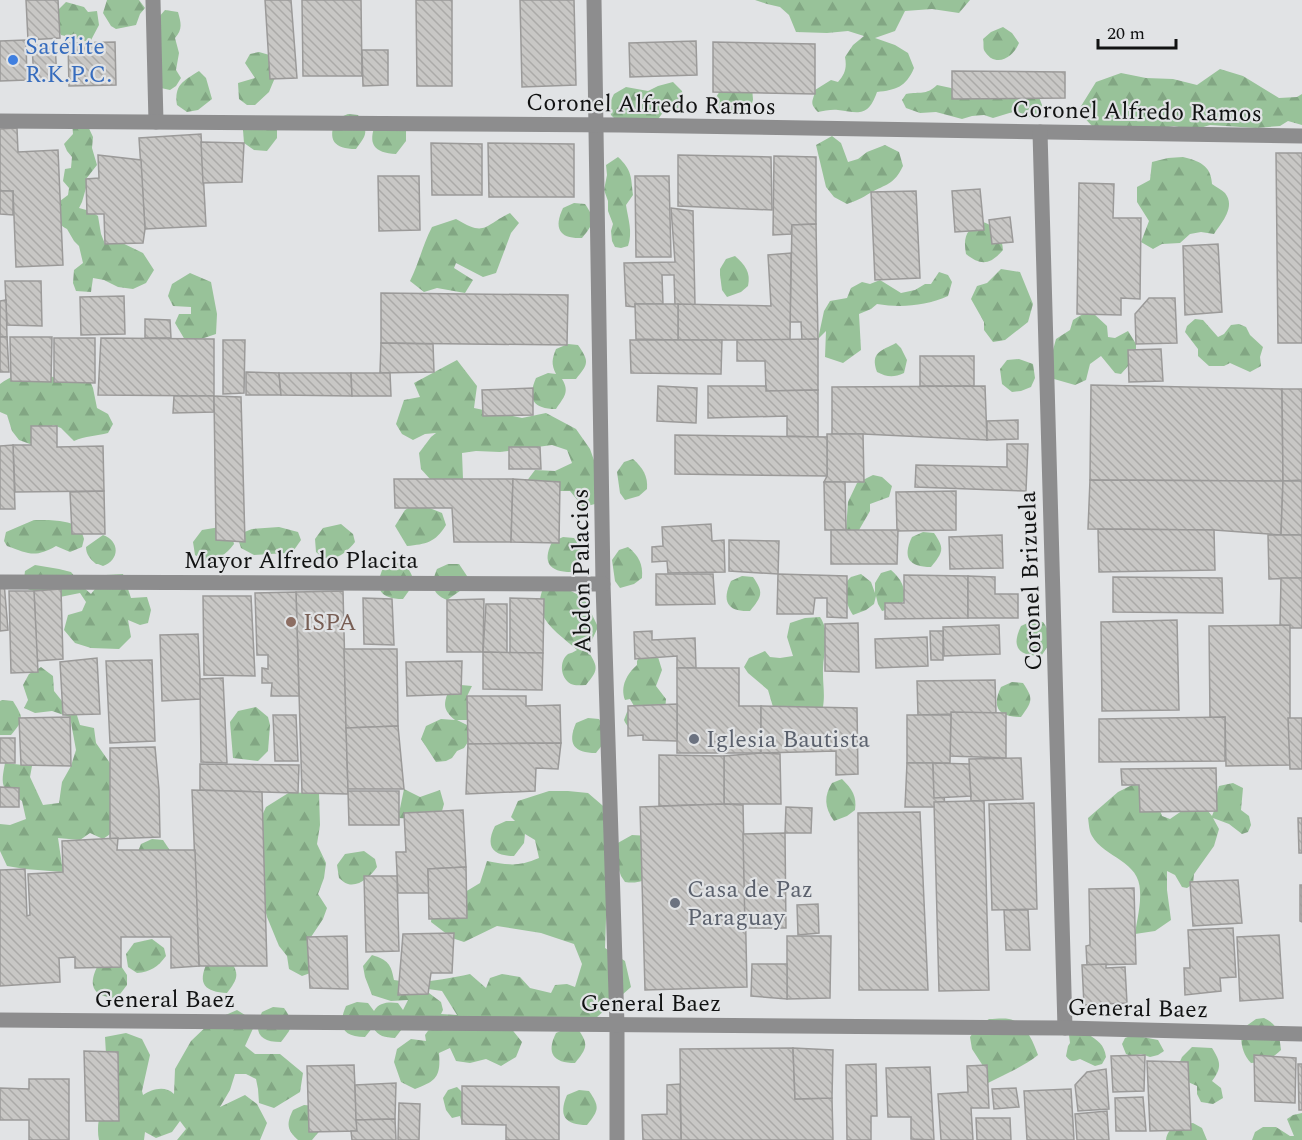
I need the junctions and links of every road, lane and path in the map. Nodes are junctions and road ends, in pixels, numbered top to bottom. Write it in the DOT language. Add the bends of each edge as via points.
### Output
graph roads {
  1 [pos="153,0"];
  2 [pos="594,0"];
  3 [pos="0,121"];
  4 [pos="156,122"];
  5 [pos="596,125"];
  6 [pos="1041,132"];
  7 [pos="1302,136"];
  8 [pos="0,582"];
  9 [pos="603,584"];
  10 [pos="0,1020"];
  11 [pos="616,1025"];
  12 [pos="1065,1028"];
  13 [pos="1302,1034"];
  14 [pos="617,1140"];
  1 -- 4 [label="street"];
  2 -- 5 [label="street, Abdon Palacios"];
  3 -- 4 [label="street, Coronel Alfredo Ramos"];
  4 -- 5 [label="street, Coronel Alfredo Ramos"];
  5 -- 6 [label="street, Coronel Alfredo Ramos"];
  5 -- 9 [label="street, Abdon Palacios"];
  6 -- 7 [label="street, Coronel Alfredo Ramos"];
  6 -- 12 [label="street, Coronel Brizuela"];
  8 -- 9 [label="street, Mayor Alfredo Placita"];
  9 -- 11 [label="street, Abdon Palacios"];
  10 -- 11 [label="street, General Baez"];
  11 -- 12 [label="street, General Baez"];
  11 -- 14 [label="street, Abdon Palacios"];
  12 -- 13 [label="street, General Baez"];
}
